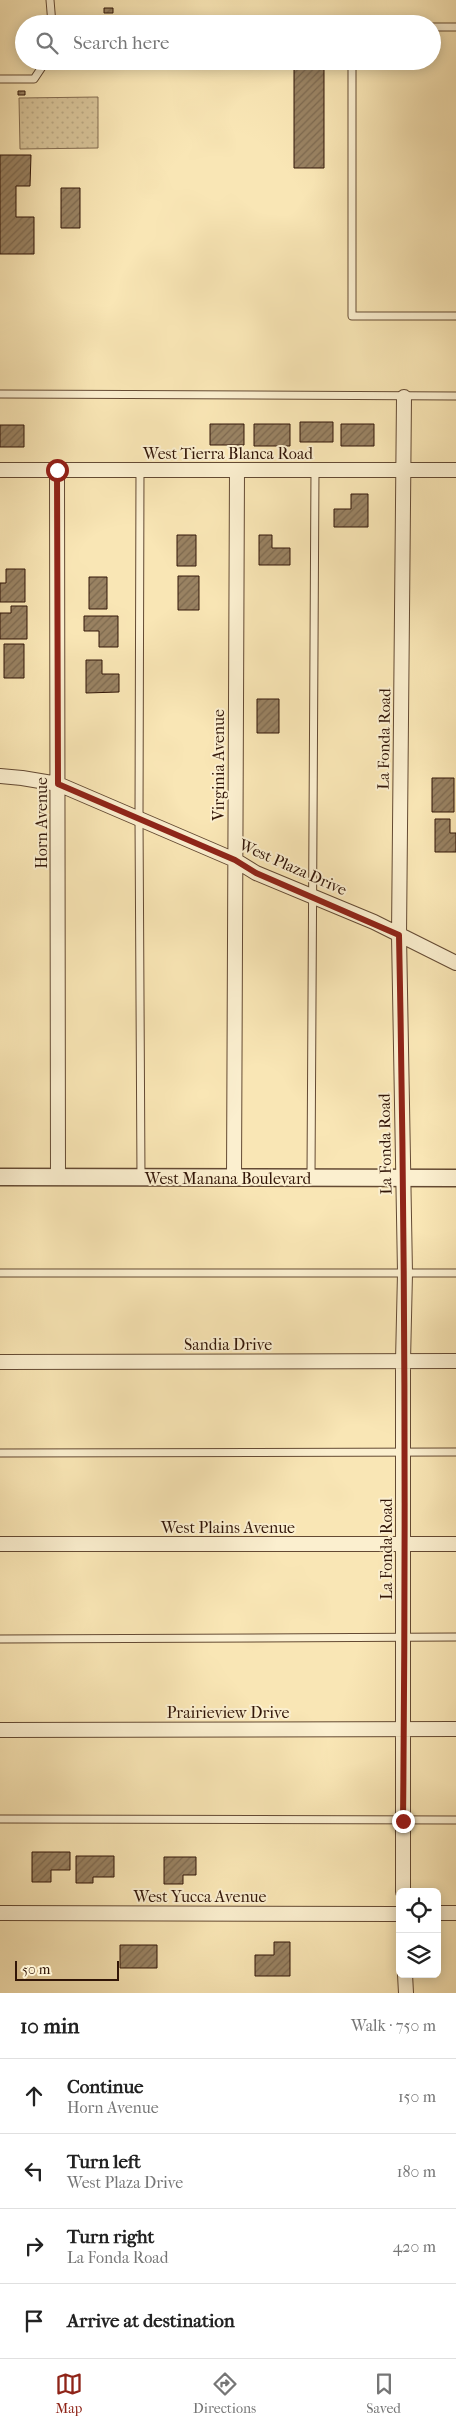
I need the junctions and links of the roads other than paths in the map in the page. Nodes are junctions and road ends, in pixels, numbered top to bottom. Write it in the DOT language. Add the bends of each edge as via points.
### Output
graph roads {
  1 [pos="50,0"];
  2 [pos="51,15"];
  3 [pos="441,27"];
  4 [pos="456,27"];
  5 [pos="40,70"];
  6 [pos="352,70"];
  7 [pos="0,79"];
  8 [pos="456,316"];
  9 [pos="0,394"];
  10 [pos="456,396"];
  11 [pos="404,397"];
  12 [pos="0,470"];
  13 [pos="57,470"];
  14 [pos="140,470"];
  15 [pos="237,470"];
  16 [pos="315,470"];
  17 [pos="405,470"];
  18 [pos="456,470"];
  19 [pos="0,776"];
  20 [pos="58,784"];
  21 [pos="138,818"];
  22 [pos="235,860"];
  23 [pos="313,896"];
  24 [pos="399,935"];
  25 [pos="456,963"];
  26 [pos="58,1176"];
  27 [pos="0,1177"];
  28 [pos="141,1178"];
  29 [pos="404,1178"];
  30 [pos="456,1178"];
  31 [pos="234,1179"];
  32 [pos="311,1179"];
  33 [pos="405,1272"];
  34 [pos="0,1273"];
  35 [pos="456,1273"];
  36 [pos="403,1361"];
  37 [pos="456,1361"];
  38 [pos="0,1362"];
  39 [pos="404,1452"];
  40 [pos="456,1452"];
  41 [pos="0,1454"];
  42 [pos="0,1544"];
  43 [pos="456,1544"];
  44 [pos="404,1545"];
  45 [pos="456,1637"];
  46 [pos="404,1638"];
  47 [pos="0,1639"];
  48 [pos="404,1729"];
  49 [pos="456,1729"];
  50 [pos="0,1730"];
  51 [pos="0,1819"];
  52 [pos="456,1820"];
  53 [pos="403,1821"];
  54 [pos="403,1888"];
  55 [pos="0,1913"];
  56 [pos="441,1913"];
  57 [pos="456,1913"];
  58 [pos="396,1914"];
  59 [pos="405,1978"];
  60 [pos="406,1993"];
  1 -- 2 [label="lane"];
  3 -- 4 [label="lane"];
  5 -- 7 [label="lane" via="34,79"];
  6 -- 8 [label="lane" via="352,316"];
  9 -- 11 [label="lane"];
  10 -- 11 [label="lane"];
  11 -- 17 [label="street, La Fonda Road"];
  12 -- 13 [label="street, West Tierra Blanca Road"];
  13 -- 14 [label="street, West Tierra Blanca Road"];
  13 -- 20 [label="street, Horn Avenue"];
  14 -- 15 [label="street, West Tierra Blanca Road"];
  14 -- 21 [label="lane"];
  15 -- 16 [label="street, West Tierra Blanca Road"];
  15 -- 22 [label="street, Virginia Avenue"];
  16 -- 17 [label="street, West Tierra Blanca Road"];
  16 -- 23 [label="lane"];
  17 -- 18 [label="street, West Tierra Blanca Road"];
  17 -- 24 [label="street, La Fonda Road"];
  19 -- 20 [label="street, West Plaza Drive"];
  20 -- 21 [label="street, West Plaza Drive"];
  20 -- 26 [label="street, Horn Avenue"];
  21 -- 22 [label="street, West Plaza Drive"];
  21 -- 28 [label="lane"];
  22 -- 23 [label="street, West Plaza Drive" via="256,873"];
  22 -- 31 [label="street, Virginia Avenue"];
  23 -- 24 [label="street, West Plaza Drive"];
  23 -- 32 [label="lane"];
  24 -- 25 [label="street, West Plaza Drive"];
  24 -- 29 [label="street, La Fonda Road"];
  26 -- 27 [label="street, West Manana Boulevard"];
  26 -- 28 [label="street, West Manana Boulevard"];
  28 -- 31 [label="street, West Manana Boulevard"];
  29 -- 30 [label="street, West Manana Boulevard"];
  29 -- 32 [label="street, West Manana Boulevard"];
  29 -- 33 [label="street, La Fonda Road"];
  31 -- 32 [label="street, West Manana Boulevard"];
  33 -- 34 [label="lane"];
  33 -- 35 [label="lane"];
  33 -- 36 [label="street, La Fonda Road"];
  36 -- 37 [label="street, Sandia Drive"];
  36 -- 38 [label="street, Sandia Drive"];
  36 -- 39 [label="street, La Fonda Road"];
  39 -- 40 [label="lane"];
  39 -- 41 [label="lane"];
  39 -- 44 [label="street, La Fonda Road"];
  42 -- 44 [label="street, West Plains Avenue"];
  43 -- 44 [label="street, West Plains Avenue"];
  44 -- 46 [label="street, La Fonda Road"];
  45 -- 46 [label="lane"];
  46 -- 47 [label="lane"];
  46 -- 48 [label="street, La Fonda Road"];
  48 -- 49 [label="street, Prairieview Drive"];
  48 -- 50 [label="street, Prairieview Drive"];
  48 -- 53 [label="street, La Fonda Road"];
  51 -- 53 [label="lane"];
  52 -- 53 [label="lane"];
  53 -- 54 [label="street, La Fonda Road"];
  55 -- 58 [label="street, West Yucca Avenue"];
  56 -- 57 [label="street"];
  59 -- 60 [label="street"];
}
